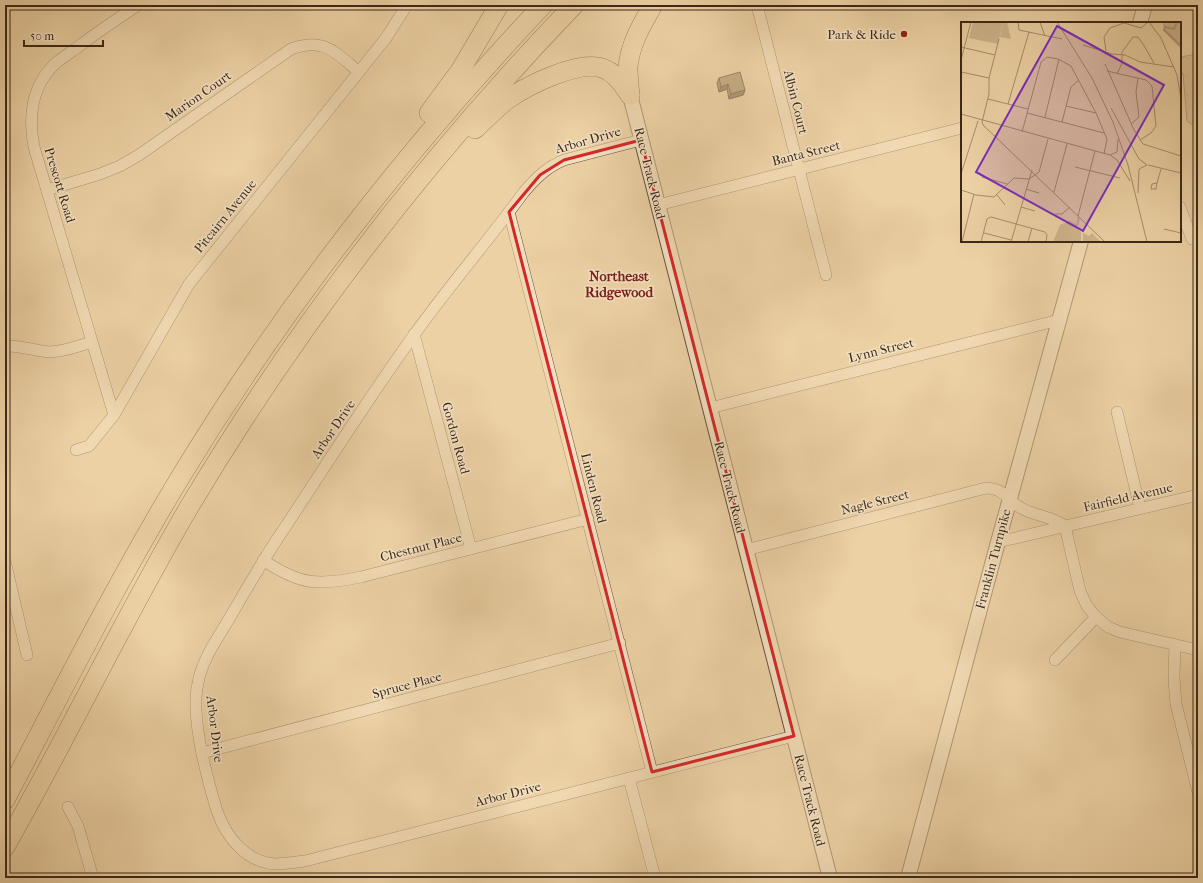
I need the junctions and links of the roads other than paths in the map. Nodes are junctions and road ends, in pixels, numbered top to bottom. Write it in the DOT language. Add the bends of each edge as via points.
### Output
graph roads {
  1 [pos="138,5"];
  2 [pos="407,5"];
  3 [pos="499,5"];
  4 [pos="543,5"];
  5 [pos="574,5"];
  6 [pos="653,5"];
  7 [pos="757,5"];
  8 [pos="1145,5"];
  9 [pos="1140,22"];
  10 [pos="359,72"];
  11 [pos="630,95"];
  12 [pos="961,128"];
  13 [pos="641,140"];
  14 [pos="799,169"];
  15 [pos="420,178"];
  16 [pos="47,190"];
  17 [pos="658,205"];
  18 [pos="1181,210"];
  19 [pos="509,212"];
  20 [pos="1192,239"];
  21 [pos="1081,242"];
  22 [pos="331,254"];
  23 [pos="826,275"];
  24 [pos="1059,320"];
  25 [pos="414,334"];
  26 [pos="92,342"];
  27 [pos="5,346"];
  28 [pos="710,408"];
  29 [pos="1117,412"];
  30 [pos="114,415"];
  31 [pos="76,450"];
  32 [pos="1198,495"];
  33 [pos="1009,499"];
  34 [pos="1140,508"];
  35 [pos="588,519"];
  36 [pos="1065,526"];
  37 [pos="998,542"];
  38 [pos="471,549"];
  39 [pos="746,550"];
  40 [pos="263,560"];
  41 [pos="5,561"];
  42 [pos="1096,617"];
  43 [pos="620,643"];
  44 [pos="1175,645"];
  45 [pos="1198,650"];
  46 [pos="27,655"];
  47 [pos="1055,660"];
  48 [pos="794,736"];
  49 [pos="202,753"];
  50 [pos="652,772"];
  51 [pos="629,778"];
  52 [pos="1198,792"];
  53 [pos="5,800"];
  54 [pos="68,807"];
  55 [pos="5,847"];
  56 [pos="93,878"];
  57 [pos="655,878"];
  58 [pos="830,878"];
  59 [pos="908,878"];
  1 -- 16 [label="street, Prescott Road" via="56,63 38,88 33,102 31,132"];
  2 -- 10 [label="street, Pitcairn Avenue" via="386,38"];
  3 -- 22 [label="highway" via="448,89 379,173"];
  4 -- 22 [label="highway" via="441,117"];
  5 -- 15 [label="highway" via="496,89"];
  6 -- 11 [label="highway" via="632,49 628,66"];
  7 -- 14 [label="street, Albin Court"];
  8 -- 9 [label="street"];
  10 -- 16 [label="street, Marion Court" via="331,49 312,44 291,48 139,155 100,174"];
  10 -- 30 [label="street, Pitcairn Avenue" via="189,284"];
  11 -- 13 [label="street, Race Track Road"];
  11 -- 15 [label="highway" via="614,75 595,66 580,67 545,80 506,101"];
  12 -- 14 [label="street, Banta Street"];
  13 -- 17 [label="street, Race Track Road"];
  13 -- 19 [label="street, Arbor Drive" via="572,157 555,164 532,183"];
  14 -- 17 [label="street, Banta Street"];
  14 -- 23 [label="street, Albin Court"];
  15 -- 55 [label="highway" via="315,316 211,472 142,589"];
  16 -- 26 [label="street, Prescott Road"];
  17 -- 28 [label="street, Race Track Road"];
  18 -- 20 [label="street"];
  19 -- 25 [label="street, Arbor Drive"];
  19 -- 35 [label="street, Linden Road"];
  21 -- 24 [label="street, Franklin Turnpike"];
  22 -- 53 [label="highway" via="241,382 169,497 109,602"];
  24 -- 28 [label="street, Lynn Street"];
  24 -- 33 [label="street, Franklin Turnpike"];
  25 -- 38 [label="street, Gordon Road"];
  25 -- 40 [label="street, Arbor Drive"];
  26 -- 27 [label="street" via="48,352"];
  26 -- 30 [label="street, Prescott Road"];
  28 -- 39 [label="street, Race Track Road"];
  29 -- 34 [label="street"];
  30 -- 31 [label="street, Pitcairn Avenue" via="89,446"];
  32 -- 34 [label="street, Fairfield Avenue"];
  33 -- 36 [label="street" via="1023,509"];
  33 -- 37 [label="street, Franklin Turnpike"];
  33 -- 39 [label="street, Nagle Street" via="1000,490 982,489"];
  34 -- 36 [label="street, Fairfield Avenue"];
  35 -- 38 [label="street, Chestnut Place"];
  35 -- 43 [label="street, Linden Road"];
  36 -- 37 [label="street, Fairfield Avenue"];
  36 -- 42 [label="street" via="1080,591"];
  37 -- 59 [label="street, Franklin Turnpike"];
  38 -- 40 [label="street, Chestnut Place" via="336,582 300,580"];
  39 -- 48 [label="street, Race Track Road"];
  40 -- 49 [label="street, Arbor Drive" via="214,645 198,682 196,706"];
  41 -- 46 [label="street"];
  42 -- 44 [label="street" via="1108,627 1120,632"];
  42 -- 47 [label="street"];
  43 -- 49 [label="street, Spruce Place"];
  43 -- 50 [label="street, Linden Road"];
  44 -- 45 [label="street"];
  44 -- 52 [label="street" via="1176,704"];
  48 -- 50 [label="street, Arbor Drive"];
  48 -- 58 [label="street, Race Track Road"];
  49 -- 51 [label="street, Arbor Drive" via="217,810 227,831 248,854 257,860 275,864 305,861"];
  50 -- 51 [label="street, Arbor Drive"];
  51 -- 57 [label="street"];
  54 -- 56 [label="street" via="78,826"];
}
